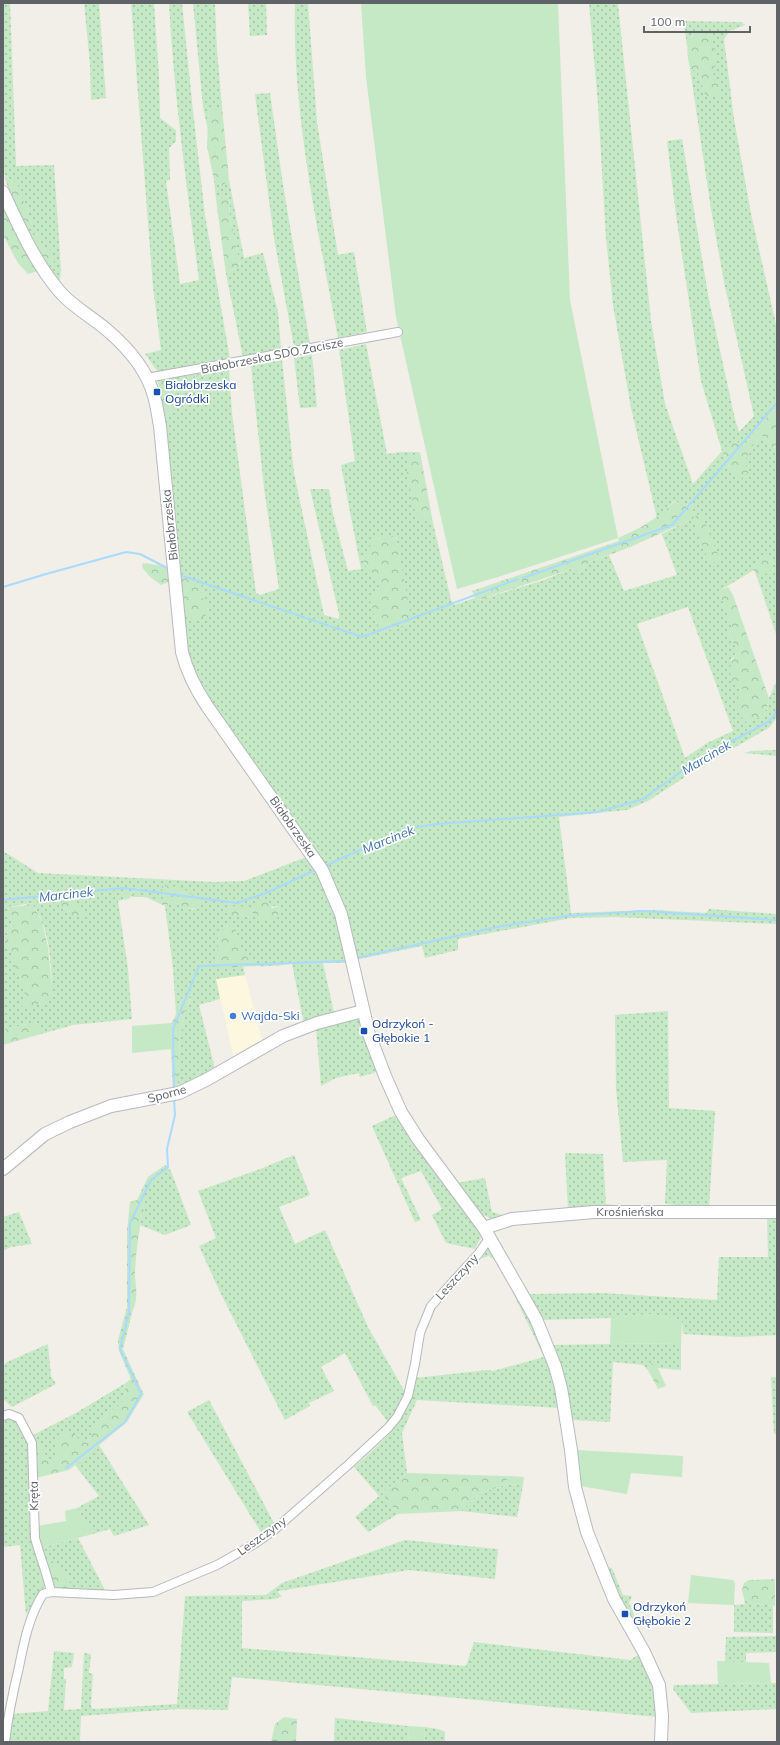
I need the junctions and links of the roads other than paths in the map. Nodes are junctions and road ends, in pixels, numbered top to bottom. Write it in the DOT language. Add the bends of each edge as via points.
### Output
graph roads {
  1 [pos="3,192"];
  2 [pos="398,332"];
  3 [pos="147,378"];
  4 [pos="360,1012"];
  5 [pos="3,1169"];
  6 [pos="777,1212"];
  7 [pos="487,1232"];
  8 [pos="3,1416"];
  9 [pos="52,1592"];
  10 [pos="5,1742"];
  11 [pos="661,1742"];
  1 -- 3 [label="street, Białobrzeska" via="48,277 66,297 129,351"];
  2 -- 3 [label="street, Białobrzeska SDO Zacisze"];
  3 -- 4 [label="street, Białobrzeska" via="154,395 160,426 182,652 186,668 199,694 321,867 341,914"];
  4 -- 5 [label="street, Sporne" via="283,1036 206,1080 174,1094 111,1106 70,1122 45,1134"];
  4 -- 7 [label="street, Białobrzeska" via="401,1112"];
  6 -- 7 [label="street, Krośnieńska" via="594,1212 512,1219"];
  7 -- 9 [label="street, Leszczyny" via="479,1254 431,1306 420,1333 408,1396 397,1417 348,1465 273,1531 218,1566 153,1592 114,1596"];
  7 -- 11 [label="street, Białobrzeska" via="536,1319 555,1366 564,1403 574,1487 580,1509 614,1599 659,1685"];
  8 -- 9 [label="street, Kręta" via="9,1414 19,1418 32,1443 35,1538"];
  9 -- 10 [label="street" via="43,1594 28,1628"];
}
